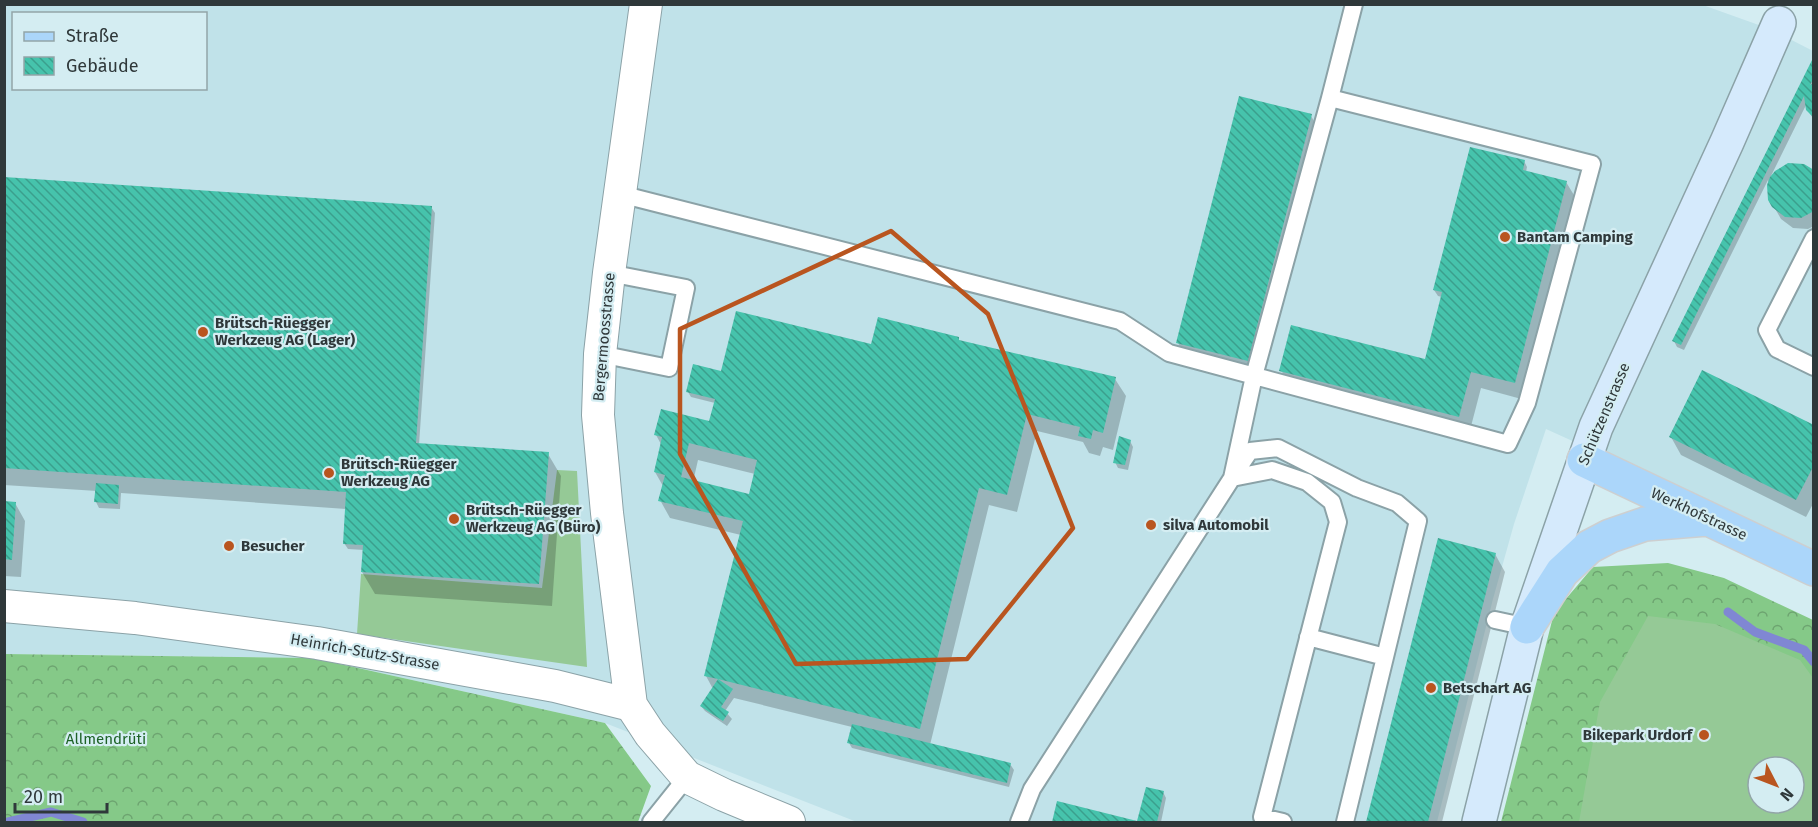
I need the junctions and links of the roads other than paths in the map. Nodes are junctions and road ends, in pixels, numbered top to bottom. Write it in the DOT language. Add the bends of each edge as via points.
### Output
graph roads {
  1 [pos="646,4"];
  2 [pos="1354,4"];
  3 [pos="1779,23"];
  4 [pos="1330,98"];
  5 [pos="620,194"];
  6 [pos="1814,238"];
  7 [pos="609,273"];
  8 [pos="600,354"];
  9 [pos="1814,367"];
  10 [pos="1254,376"];
  11 [pos="1584,460"];
  12 [pos="1232,478"];
  13 [pos="1709,519"];
  14 [pos="1814,569"];
  15 [pos="4,606"];
  16 [pos="1495,620"];
  17 [pos="1527,627"];
  18 [pos="1308,637"];
  19 [pos="1385,657"];
  20 [pos="631,705"];
  21 [pos="687,777"];
  22 [pos="651,822"];
  23 [pos="789,822"];
  24 [pos="1019,822"];
  25 [pos="1283,822"];
  26 [pos="1345,822"];
  27 [pos="1479,822"];
  1 -- 5 [label="street, Bergermoosstrasse"];
  2 -- 4 [label="lane"];
  3 -- 11 [label="main road, Schützenstrasse"];
  4 -- 10 [label="lane"];
  4 -- 10 [label="lane" via="1592,164 1527,403 1508,444"];
  5 -- 7 [label="street, Bergermoosstrasse"];
  5 -- 10 [label="lane" via="1120,321 1169,353"];
  6 -- 9 [label="lane" via="1767,330 1777,349"];
  7 -- 8 [label="street, Bergermoosstrasse"];
  7 -- 8 [label="lane" via="686,288 669,368"];
  8 -- 20 [label="street, Bergermoosstrasse" via="598,415"];
  10 -- 12 [label="lane"];
  11 -- 13 [label="main road, Werkhofstrasse"];
  11 -- 17 [label="main road, Schützenstrasse"];
  12 -- 18 [label="lane" via="1272,470 1308,483 1332,502 1338,522"];
  12 -- 19 [label="lane" via="1250,451 1278,448 1357,488 1397,503 1418,520"];
  12 -- 24 [label="lane" via="1032,789"];
  13 -- 14 [label="main road, Werkhofstrasse"];
  13 -- 17 [label="main road" via="1645,524 1589,547 1562,572"];
  15 -- 20 [label="street, Heinrich-Stutz-Strasse" via="135,618 317,643 555,686"];
  16 -- 17 [label="lane"];
  17 -- 27 [label="main road, Schützenstrasse"];
  18 -- 19 [label="lane"];
  18 -- 25 [label="lane" via="1262,817"];
  19 -- 26 [label="lane"];
  20 -- 21 [label="street"];
  21 -- 22 [label="lane"];
  21 -- 23 [label="street"];
}
